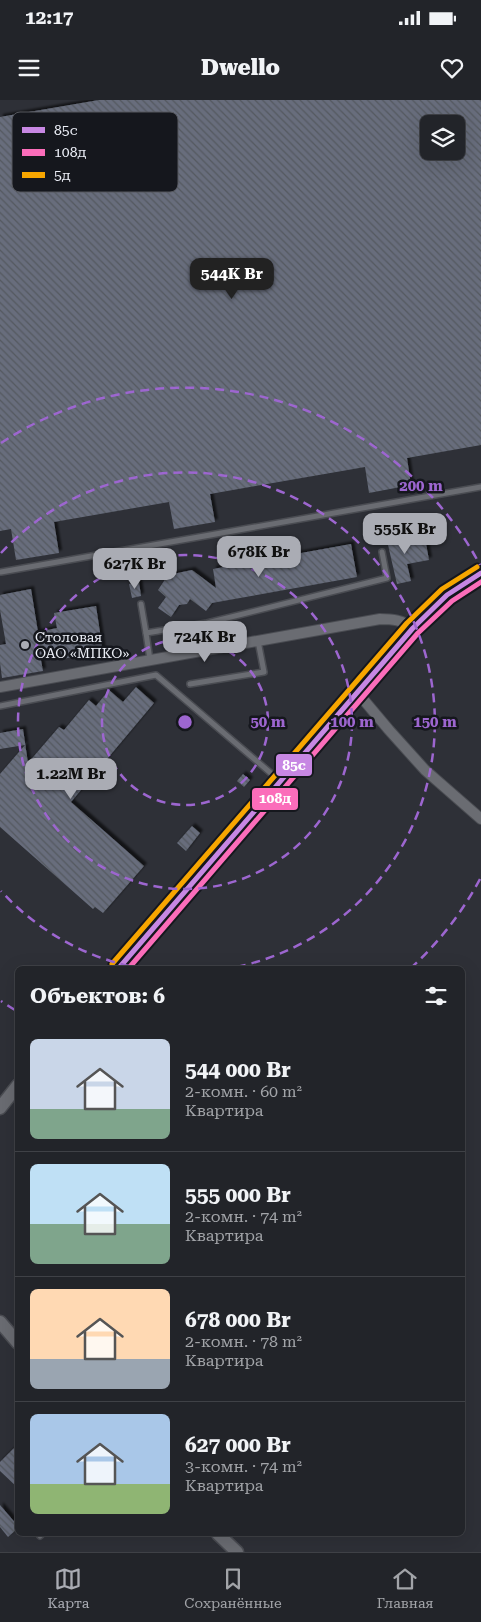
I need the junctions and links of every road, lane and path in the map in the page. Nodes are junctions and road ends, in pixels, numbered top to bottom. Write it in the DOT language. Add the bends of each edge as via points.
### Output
graph roads {
  1 [pos="481,487"];
  2 [pos="382,552"];
  3 [pos="1,572"];
  4 [pos="481,573"];
  5 [pos="141,604"];
  6 [pos="413,628"];
  7 [pos="146,633"];
  8 [pos="258,641"];
  9 [pos="150,660"];
  10 [pos="190,684"];
  11 [pos="0,687"];
  12 [pos="357,692"];
  13 [pos="0,706"];
  14 [pos="280,781"];
  15 [pos="481,819"];
  16 [pos="121,966"];
  17 [pos="15,1089"];
  18 [pos="0,1108"];
  19 [pos="0,1322"];
  20 [pos="15,1340"];
  21 [pos="220,1536"];
  22 [pos="237,1552"];
  1 -- 3 [label="lane"];
  2 -- 7 [label="lane" via="387,578 207,623"];
  4 -- 6 [label="street" via="447,595"];
  5 -- 7 [label="lane"];
  6 -- 8 [label="street" via="395,619 380,619"];
  6 -- 12 [label="street"];
  7 -- 9 [label="lane"];
  8 -- 9 [label="street"];
  8 -- 10 [label="lane" via="264,672"];
  9 -- 11 [label="street"];
  12 -- 14 [label="street"];
  12 -- 15 [label="street" via="425,770"];
  13 -- 14 [label="lane" via="156,675"];
  14 -- 16 [label="street"];
  17 -- 18 [label="street"];
  19 -- 20 [label="street"];
  21 -- 22 [label="street"];
}
